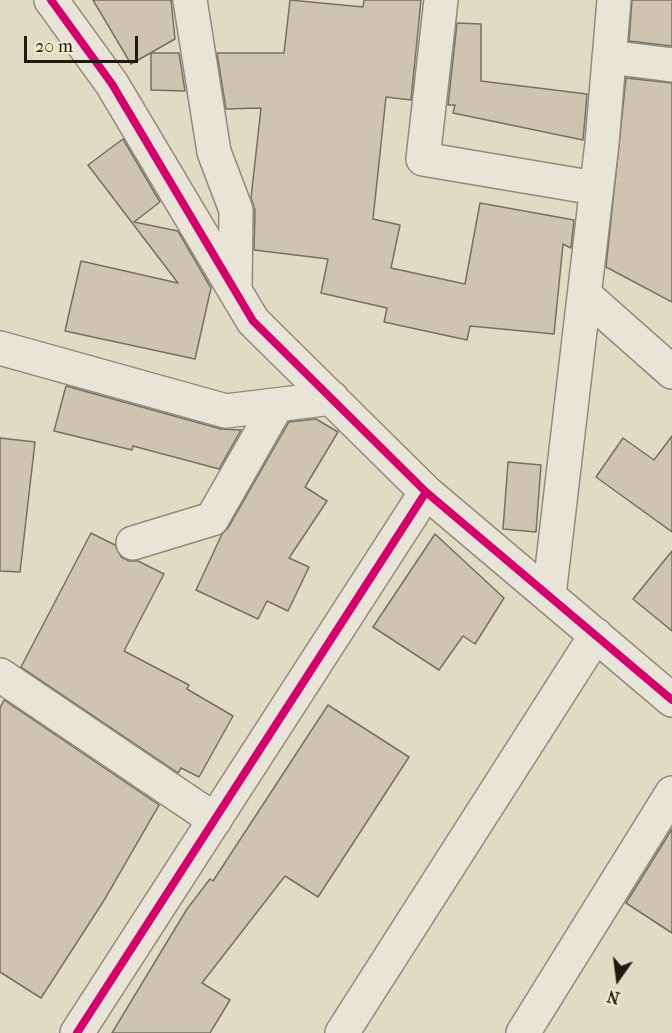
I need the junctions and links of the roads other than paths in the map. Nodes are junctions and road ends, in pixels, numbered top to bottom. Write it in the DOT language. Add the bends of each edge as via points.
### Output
graph roads {
  1 [pos="51,0"];
  2 [pos="190,0"];
  3 [pos="441,0"];
  4 [pos="614,0"];
  5 [pos="609,57"];
  6 [pos="672,65"];
  7 [pos="595,188"];
  8 [pos="235,291"];
  9 [pos="585,296"];
  10 [pos="0,348"];
  11 [pos="672,372"];
  12 [pos="332,398"];
  13 [pos="277,405"];
  14 [pos="426,492"];
  15 [pos="133,543"];
  16 [pos="549,595"];
  17 [pos="596,635"];
  18 [pos="0,675"];
  19 [pos="672,700"];
  20 [pos="672,793"];
  21 [pos="215,820"];
  22 [pos="77,1033"];
  23 [pos="342,1033"];
  24 [pos="523,1033"];
  1 -- 8 [label="street" via="112,84"];
  2 -- 8 [label="street" via="214,152 236,210"];
  3 -- 7 [label="street" via="423,159"];
  4 -- 5 [label="street"];
  5 -- 6 [label="street"];
  5 -- 7 [label="street"];
  7 -- 9 [label="street"];
  8 -- 12 [label="street" via="253,321"];
  9 -- 11 [label="street"];
  9 -- 16 [label="street"];
  10 -- 13 [label="street" via="226,411"];
  12 -- 13 [label="street"];
  12 -- 14 [label="street"];
  13 -- 15 [label="street" via="212,519"];
  14 -- 16 [label="street"];
  14 -- 21 [label="street"];
  16 -- 17 [label="street"];
  17 -- 19 [label="street"];
  17 -- 23 [label="street"];
  18 -- 21 [label="street"];
  20 -- 24 [label="street"];
  21 -- 22 [label="street"];
}
